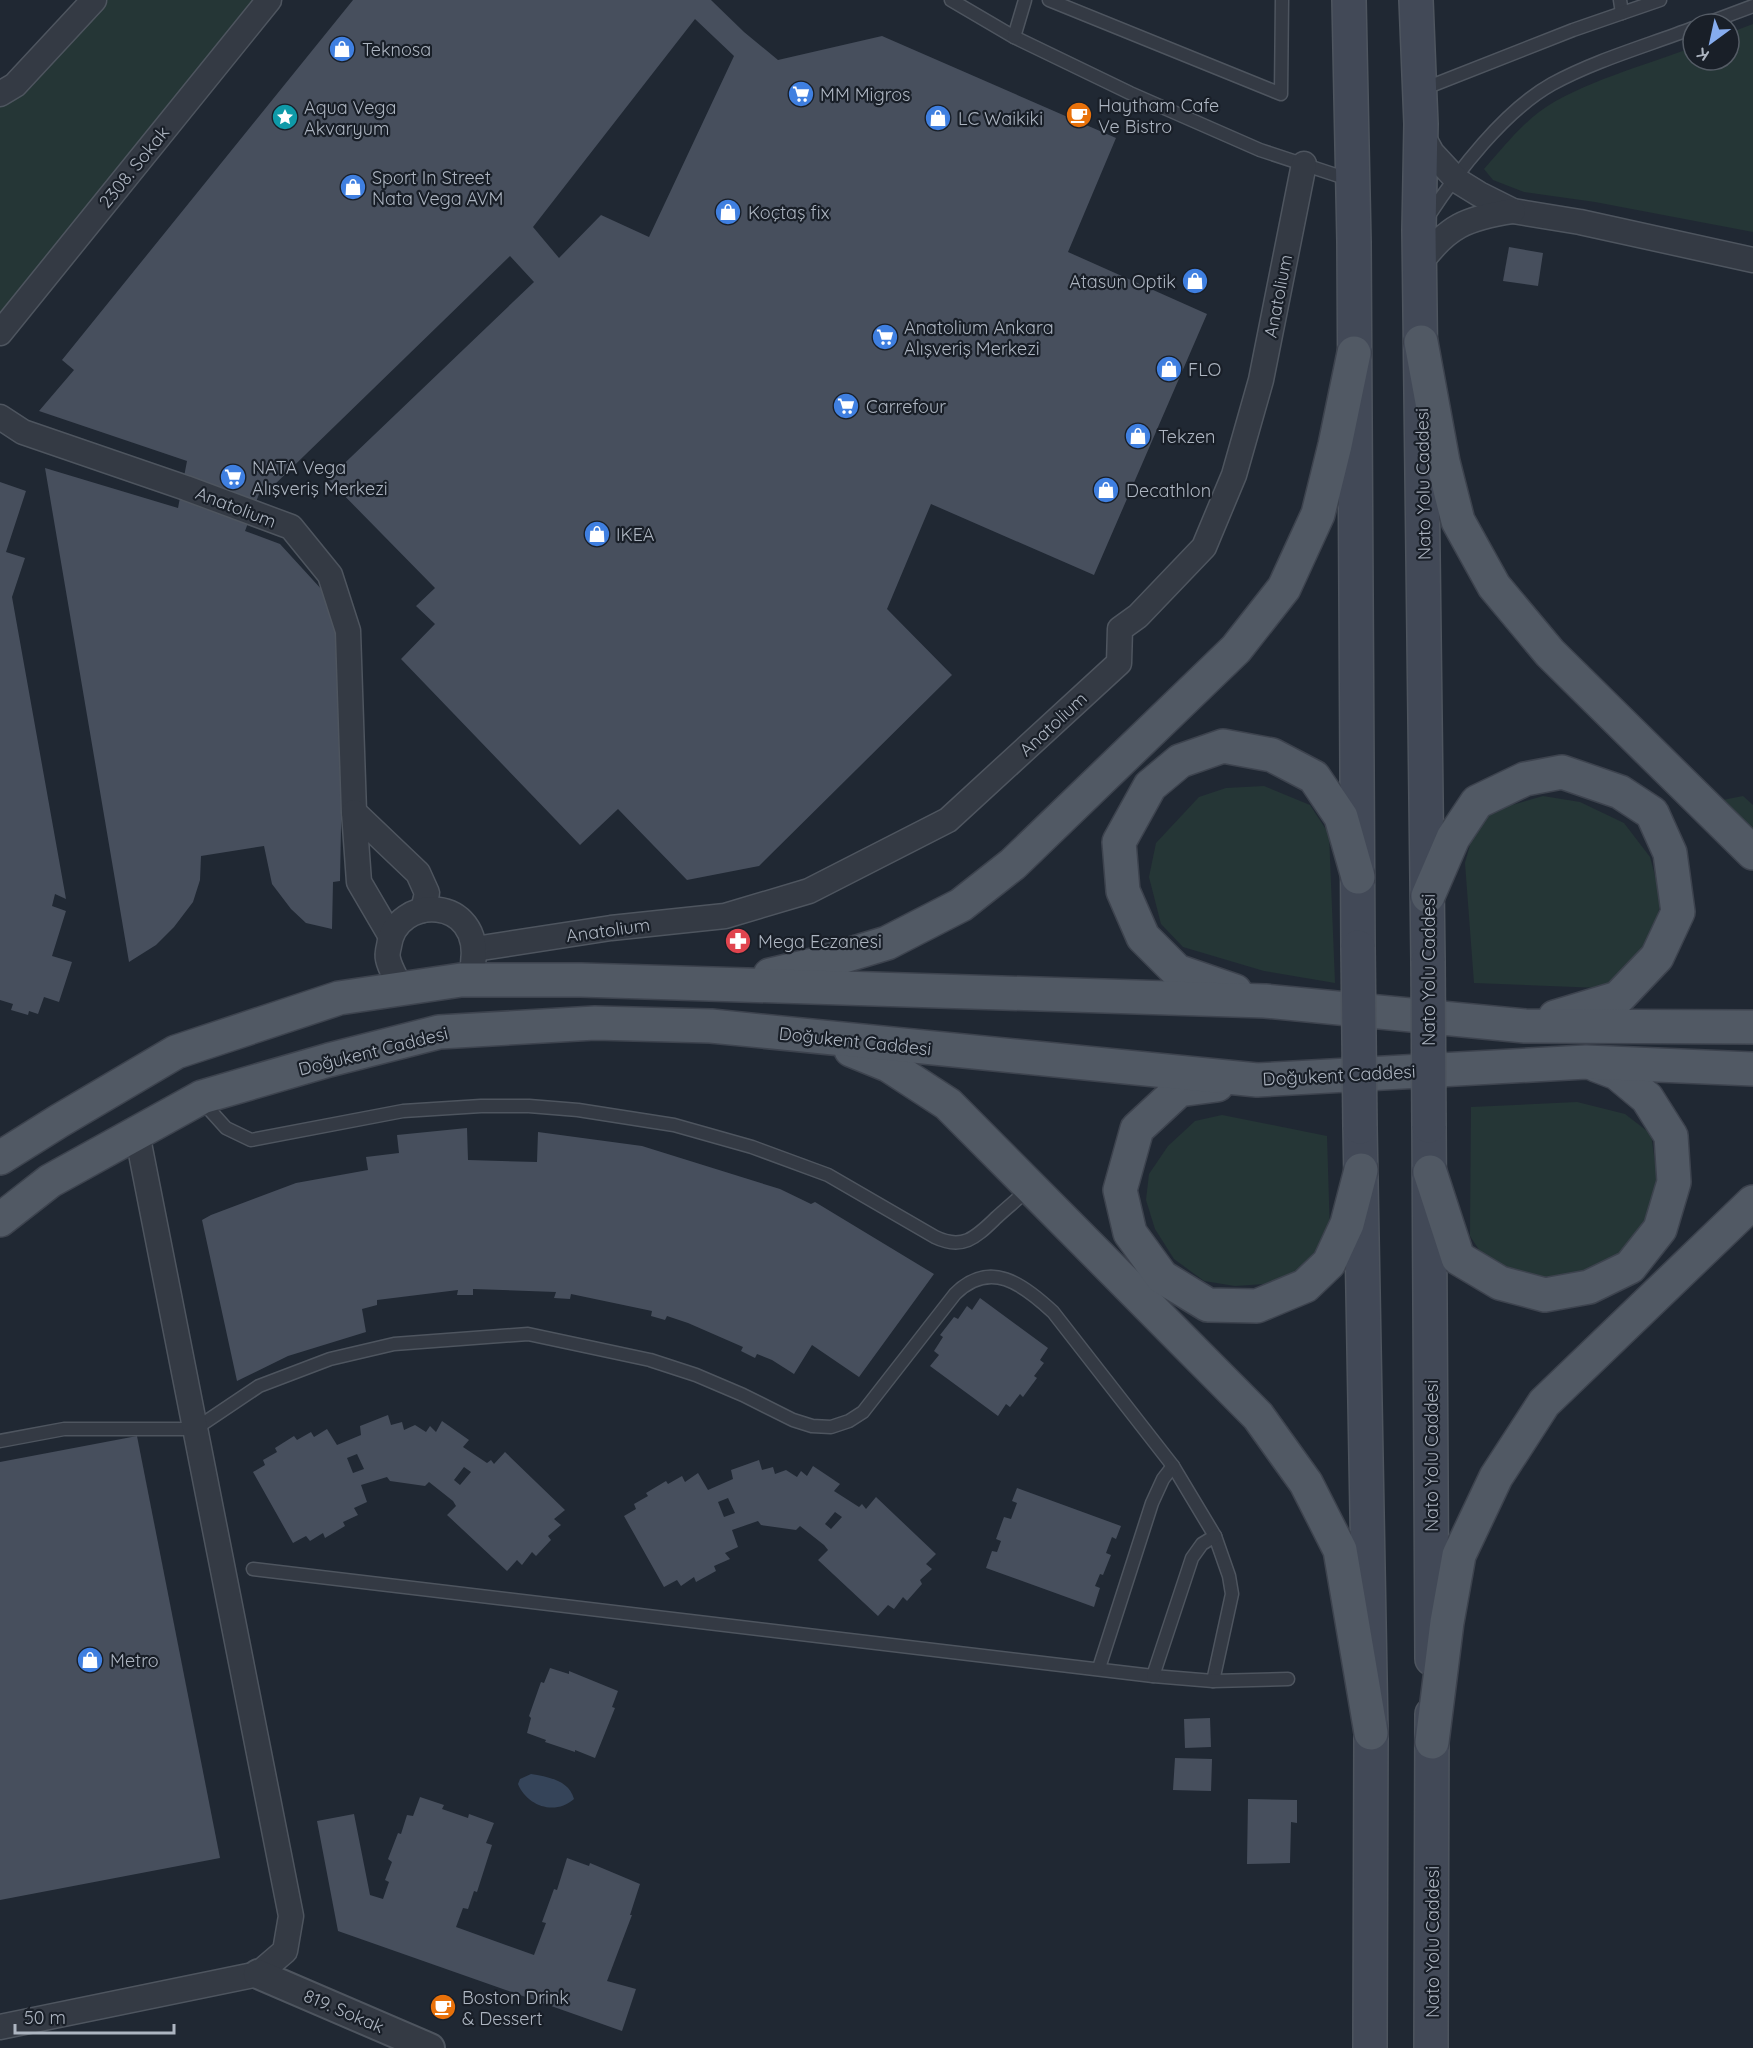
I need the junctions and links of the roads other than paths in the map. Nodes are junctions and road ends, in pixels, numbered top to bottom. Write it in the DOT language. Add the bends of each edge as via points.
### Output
graph roads {
  1 [pos="93,0"];
  2 [pos="269,0"];
  3 [pos="951,0"];
  4 [pos="1025,0"];
  5 [pos="1049,0"];
  6 [pos="1282,0"];
  7 [pos="1349,0"];
  8 [pos="1416,0"];
  9 [pos="1620,0"];
  10 [pos="1660,0"];
  11 [pos="1753,6"];
  12 [pos="1737,12"];
  13 [pos="1622,13"];
  14 [pos="1681,33"];
  15 [pos="1014,37"];
  16 [pos="1419,90"];
  17 [pos="0,94"];
  18 [pos="1421,133"];
  19 [pos="1304,164"];
  20 [pos="1455,178"];
  21 [pos="1353,181"];
  22 [pos="1513,211"];
  23 [pos="1419,230"];
  24 [pos="1753,260"];
  25 [pos="1419,265"];
  26 [pos="0,333"];
  27 [pos="1421,342"];
  28 [pos="1354,353"];
  29 [pos="0,417"];
  30 [pos="354,812"];
  31 [pos="1753,853"];
  32 [pos="1358,877"];
  33 [pos="1428,896"];
  34 [pos="423,910"];
  35 [pos="390,935"];
  36 [pos="473,964"];
  37 [pos="725,985"];
  38 [pos="401,989"];
  39 [pos="1265,1002"];
  40 [pos="711,1026"];
  41 [pos="1525,1026"];
  42 [pos="1753,1027"];
  43 [pos="1586,1062"];
  44 [pos="1753,1069"];
  45 [pos="1257,1080"];
  46 [pos="202,1097"];
  47 [pos="137,1133"];
  48 [pos="0,1158"];
  49 [pos="1361,1170"];
  50 [pos="1430,1172"];
  51 [pos="1030,1187"];
  52 [pos="1753,1202"];
  53 [pos="0,1220"];
  54 [pos="195,1429"];
  55 [pos="0,1441"];
  56 [pos="1173,1466"];
  57 [pos="1215,1536"];
  58 [pos="253,1569"];
  59 [pos="1099,1668"];
  60 [pos="1153,1676"];
  61 [pos="1288,1679"];
  62 [pos="1213,1681"];
  63 [pos="1371,1733"];
  64 [pos="1432,1742"];
  65 [pos="258,1974"];
  66 [pos="0,2027"];
  67 [pos="430,2048"];
  68 [pos="1370,2048"];
  69 [pos="1431,2048"];
  1 -- 17 [label="street" via="15,85"];
  2 -- 26 [label="street, 2308. Sokak"];
  3 -- 15 [label="lane"];
  4 -- 15 [label="lane"];
  5 -- 6 [label="lane" via="1281,94"];
  7 -- 21 [label="main road"];
  8 -- 16 [label="main road, Nato Yolu Caddesi"];
  9 -- 13 [label="lane"];
  10 -- 13 [label="lane"];
  11 -- 12 [label="lane"];
  13 -- 16 [label="lane"];
  14 -- 20 [label="lane" via="1552,84 1504,122"];
  15 -- 19 [label="lane" via="1141,98 1260,150"];
  16 -- 18 [label="main road, Nato Yolu Caddesi"];
  18 -- 20 [label="street" via="1432,153"];
  18 -- 23 [label="main road, Nato Yolu Caddesi"];
  19 -- 21 [label="lane"];
  19 -- 36 [label="street, Anatolium" via="1261,380 1234,475 1204,547 1138,616 1120,629 1119,663 948,820 809,891 725,916 611,928"];
  20 -- 22 [label="street"];
  20 -- 23 [label="lane"];
  21 -- 28 [label="main road"];
  22 -- 24 [label="street"];
  22 -- 25 [label="street" via="1478,217 1448,231"];
  23 -- 25 [label="main road, Nato Yolu Caddesi"];
  25 -- 27 [label="main road, Nato Yolu Caddesi"];
  27 -- 31 [label="main road" via="1458,521 1494,586 1550,653"];
  27 -- 33 [label="main road, Nato Yolu Caddesi"];
  28 -- 32 [label="main road"];
  28 -- 37 [label="main road" via="1318,514 1284,588 1236,649 1013,864 961,905 887,943"];
  29 -- 30 [label="street, Anatolium" via="23,432 291,527 330,575 348,631"];
  30 -- 34 [label="street" via="418,873 427,893"];
  30 -- 35 [label="street, Anatolium" via="359,882"];
  32 -- 39 [label="main road" via="1341,817 1314,777 1272,755 1223,746 1180,761 1149,786 1119,842 1123,891 1143,937 1177,970"];
  32 -- 49 [label="main road, bridge"];
  33 -- 41 [label="main road" via="1453,838 1477,802 1525,779 1562,772 1620,792 1652,813 1670,853 1678,912 1657,957 1618,998"];
  33 -- 50 [label="main road, Nato Yolu Caddesi, bridge"];
  34 -- 35 [label="street" via="405,917"];
  34 -- 36 [label="street" via="442,909 466,923"];
  35 -- 38 [label="street" via="387,957"];
  36 -- 37 [label="main road" via="581,981"];
  36 -- 38 [label="main road"];
  37 -- 39 [label="main road"];
  38 -- 48 [label="main road" via="339,998 176,1052"];
  39 -- 41 [label="main road"];
  40 -- 45 [label="main road, Doğukent Caddesi"];
  40 -- 46 [label="main road, Doğukent Caddesi" via="595,1023 439,1032"];
  40 -- 51 [label="main road" via="824,1040 888,1065 948,1104"];
  41 -- 42 [label="main road"];
  43 -- 44 [label="main road, Doğukent Caddesi"];
  43 -- 45 [label="main road, Doğukent Caddesi"];
  43 -- 50 [label="main road" via="1617,1073 1647,1098 1671,1136 1674,1182 1660,1228 1629,1267 1589,1287 1545,1295 1500,1283 1458,1258"];
  45 -- 49 [label="main road" via="1179,1090 1137,1129 1120,1190 1130,1233 1162,1277 1208,1305 1257,1305 1305,1286 1329,1263 1347,1224"];
  46 -- 47 [label="main road, Doğukent Caddesi"];
  46 -- 51 [label="lane" via="226,1128 251,1140 403,1111 481,1106 578,1110 674,1125 752,1147 828,1175 935,1237 952,1242 978,1235"];
  47 -- 53 [label="main road, Doğukent Caddesi" via="50,1181"];
  47 -- 54 [label="street"];
  49 -- 63 [label="main road"];
  50 -- 64 [label="main road, Nato Yolu Caddesi"];
  51 -- 63 [label="main road" via="1258,1416 1306,1483 1340,1550"];
  52 -- 64 [label="main road" via="1544,1403 1496,1477 1459,1555"];
  54 -- 55 [label="lane" via="64,1429"];
  54 -- 56 [label="lane" via="259,1386 330,1359 394,1344 528,1334 650,1360 734,1391 793,1420 831,1426 863,1413 966,1283 979,1277 998,1277 1028,1291 1053,1312"];
  54 -- 65 [label="street" via="291,1916 285,1951"];
  56 -- 57 [label="lane"];
  56 -- 59 [label="lane" via="1152,1503"];
  57 -- 60 [label="lane" via="1192,1558"];
  57 -- 62 [label="lane" via="1232,1594"];
  58 -- 59 [label="lane"];
  59 -- 60 [label="lane"];
  60 -- 62 [label="lane"];
  61 -- 62 [label="lane"];
  63 -- 68 [label="main road"];
  64 -- 69 [label="main road, Nato Yolu Caddesi"];
  65 -- 66 [label="street"];
  65 -- 67 [label="street, 819. Sokak"];
}
